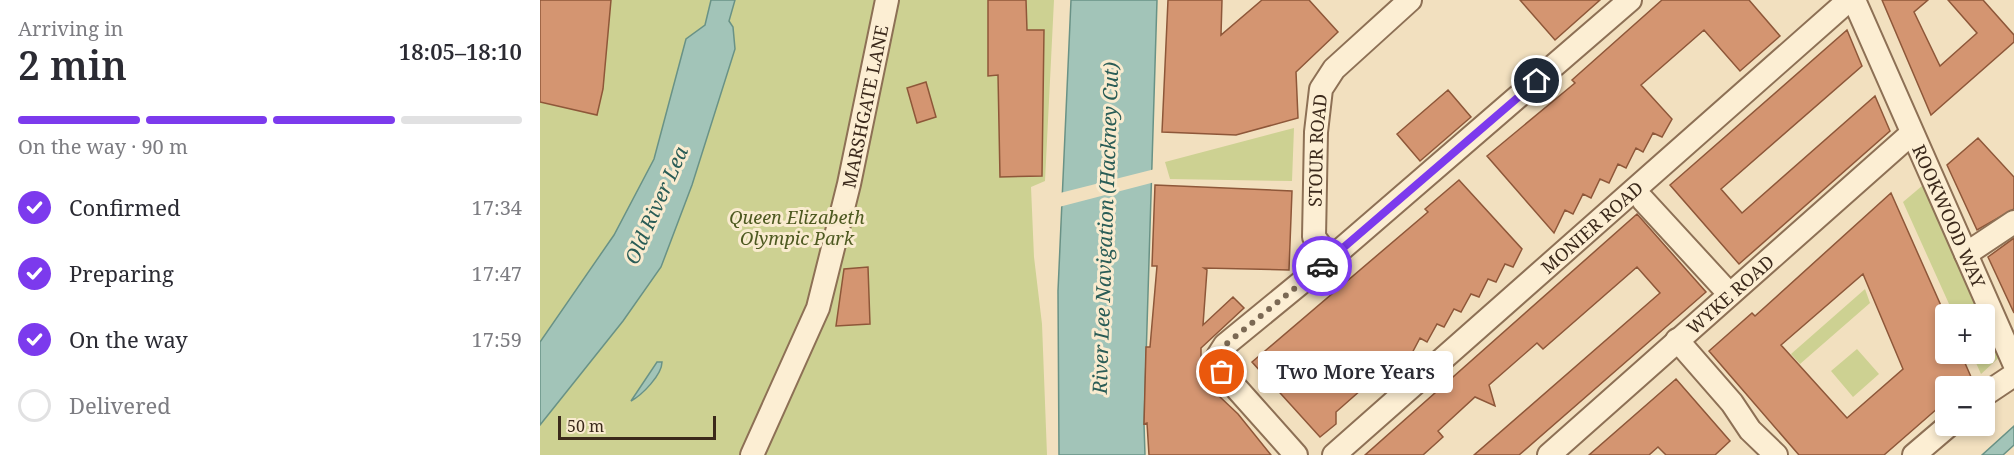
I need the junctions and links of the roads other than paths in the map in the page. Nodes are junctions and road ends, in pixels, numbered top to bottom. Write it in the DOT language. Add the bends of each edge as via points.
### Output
graph roads {
  1 [pos="887,0"];
  2 [pos="1410,0"];
  3 [pos="1630,0"];
  4 [pos="1851,0"];
  5 [pos="1911,134"];
  6 [pos="1643,200"];
  7 [pos="2014,222"];
  8 [pos="1330,259"];
  9 [pos="1968,261"];
  10 [pos="1723,287"];
  11 [pos="1677,340"];
  12 [pos="2014,363"];
  13 [pos="2014,375"];
  14 [pos="1995,387"];
  15 [pos="1936,436"];
  16 [pos="752,455"];
  17 [pos="1296,455"];
  18 [pos="1334,455"];
  19 [pos="1549,455"];
  20 [pos="1776,455"];
  21 [pos="1914,455"];
  1 -- 16 [label="street, MARSHGATE LANE" via="818,308"];
  2 -- 8 [label="street, STOUR ROAD" via="1334,69 1321,89 1314,237"];
  3 -- 8 [label="street"];
  4 -- 5 [label="street, ROOKWOOD WAY"];
  4 -- 18 [label="street, MONIER ROAD"];
  5 -- 9 [label="street, ROOKWOOD WAY"];
  5 -- 11 [label="street, WYKE ROAD"];
  6 -- 10 [label="street"];
  7 -- 9 [label="street"];
  8 -- 17 [label="street" via="1225,345 1218,356 1222,372"];
  9 -- 12 [label="street, ROOKWOOD WAY"];
  11 -- 19 [label="street, WYKE ROAD"];
  11 -- 20 [label="street"];
  13 -- 14 [label="street"];
  15 -- 21 [label="street"];
}
